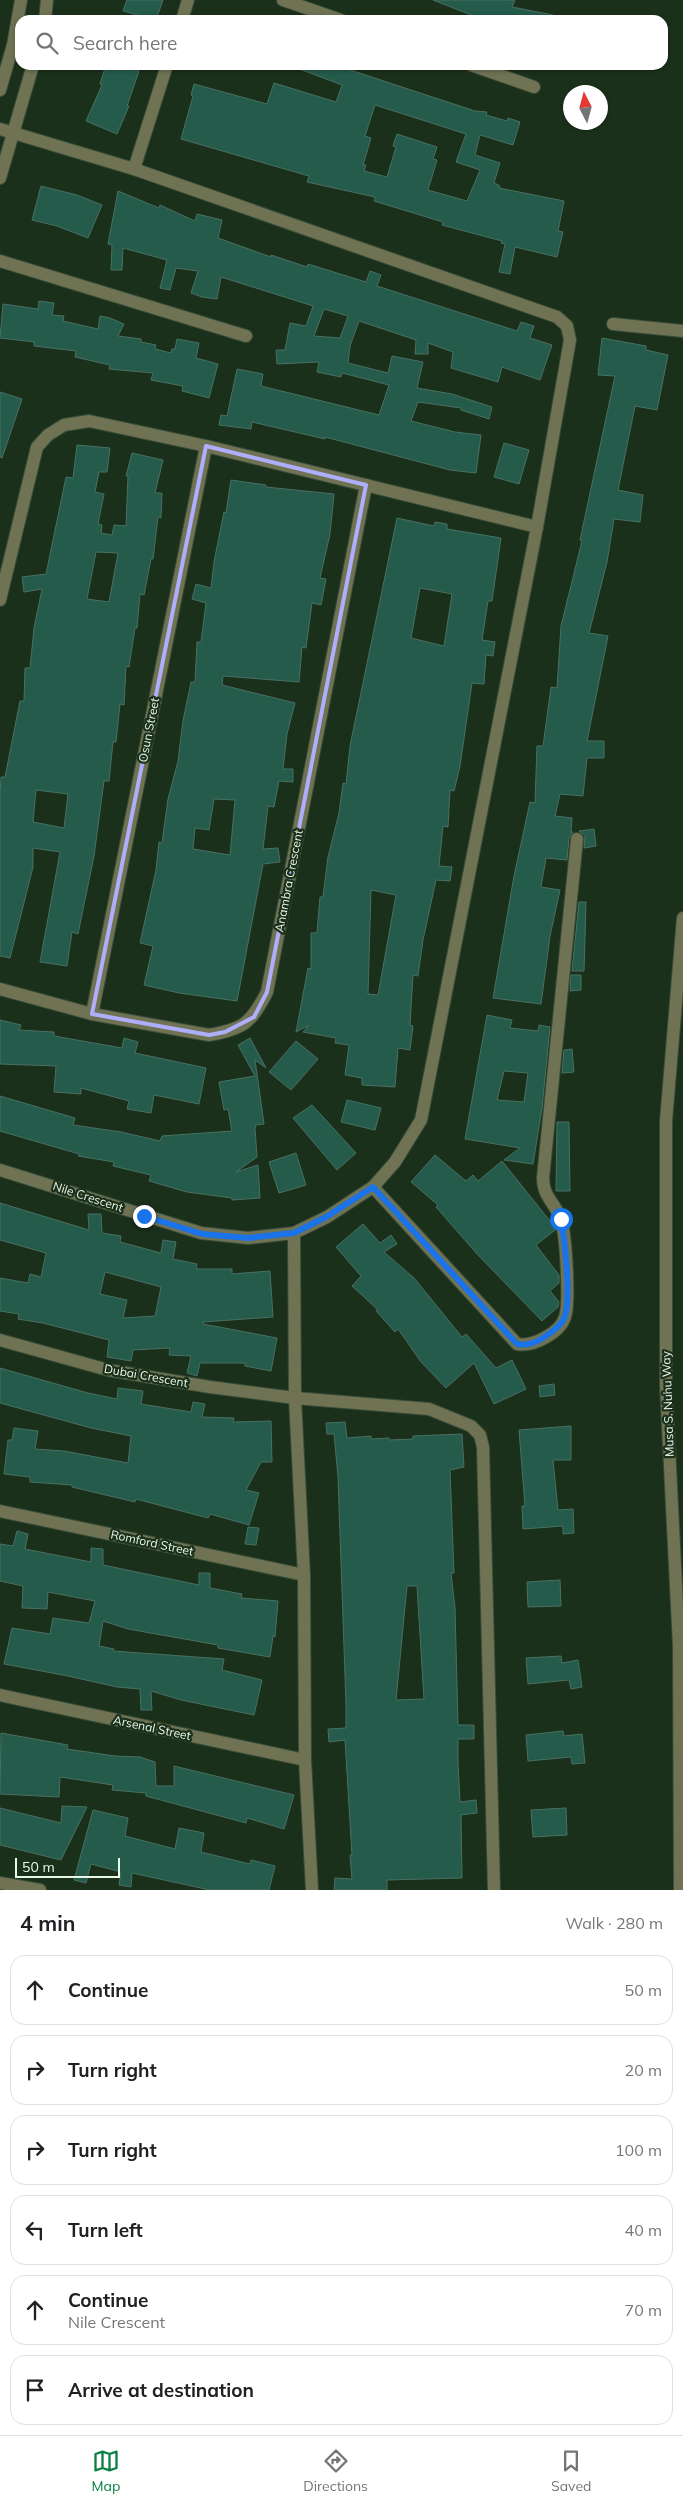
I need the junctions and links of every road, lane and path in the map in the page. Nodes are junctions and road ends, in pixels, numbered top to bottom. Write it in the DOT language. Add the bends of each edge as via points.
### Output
graph roads {
  1 [pos="21,0"];
  2 [pos="47,0"];
  3 [pos="188,0"];
  4 [pos="283,0"];
  5 [pos="18,15"];
  6 [pos="46,15"];
  7 [pos="184,15"];
  8 [pos="326,15"];
  9 [pos="15,34"];
  10 [pos="32,70"];
  11 [pos="165,70"];
  12 [pos="485,70"];
  13 [pos="534,87"];
  14 [pos="0,90"];
  15 [pos="0,129"];
  16 [pos="14,134"];
  17 [pos="134,169"];
  18 [pos="0,178"];
  19 [pos="0,261"];
  20 [pos="613,324"];
  21 [pos="683,331"];
  22 [pos="246,336"];
  23 [pos="206,446"];
  24 [pos="366,485"];
  25 [pos="537,527"];
  26 [pos="0,600"];
  27 [pos="577,838"];
  28 [pos="683,918"];
  29 [pos="0,989"];
  30 [pos="92,1014"];
  31 [pos="0,1170"];
  32 [pos="373,1187"];
  33 [pos="294,1233"];
  34 [pos="0,1340"];
  35 [pos="295,1398"];
  36 [pos="0,1511"];
  37 [pos="304,1575"];
  38 [pos="0,1695"];
  39 [pos="305,1760"];
  40 [pos="0,1883"];
  41 [pos="40,1890"];
  42 [pos="312,1890"];
  43 [pos="494,1890"];
  44 [pos="680,1890"];
  1 -- 5 [label="street"];
  2 -- 6 [label="street"];
  3 -- 7 [label="street"];
  4 -- 8 [label="street"];
  9 -- 14 [label="street"];
  10 -- 16 [label="street"];
  11 -- 17 [label="street"];
  12 -- 13 [label="street"];
  15 -- 16 [label="street"];
  16 -- 17 [label="street"];
  16 -- 18 [label="street"];
  17 -- 25 [label="street" via="557,317 567,326 570,340"];
  19 -- 22 [label="street"];
  20 -- 21 [label="street"];
  23 -- 24 [label="street"];
  23 -- 26 [label="street" via="89,421 64,425 48,435 37,447"];
  23 -- 30 [label="street, Osun Street"];
  24 -- 25 [label="street"];
  24 -- 30 [label="street, Anambra Crescent" via="267,992 254,1017 233,1029 209,1035"];
  25 -- 32 [label="street" via="421,1120 395,1162"];
  27 -- 32 [label="street" via="542,1178 543,1188 561,1219 563,1231 565,1318 535,1343 517,1344"];
  28 -- 44 [label="street, Musa S. Nuhu Way" via="666,1121 666,1386 679,1646"];
  29 -- 30 [label="street, Anambra Crescent"];
  31 -- 33 [label="street, Nile Crescent" via="202,1234 248,1238"];
  32 -- 33 [label="street"];
  33 -- 35 [label="street"];
  34 -- 35 [label="street, Dubai Crescent" via="108,1370"];
  35 -- 37 [label="street"];
  35 -- 43 [label="street, Dubai Crescent" via="429,1409 459,1419 480,1435 483,1447"];
  36 -- 37 [label="street, Romford Street"];
  37 -- 39 [label="street"];
  38 -- 39 [label="street, Arsenal Street"];
  39 -- 42 [label="street"];
  40 -- 41 [label="street"];
}
